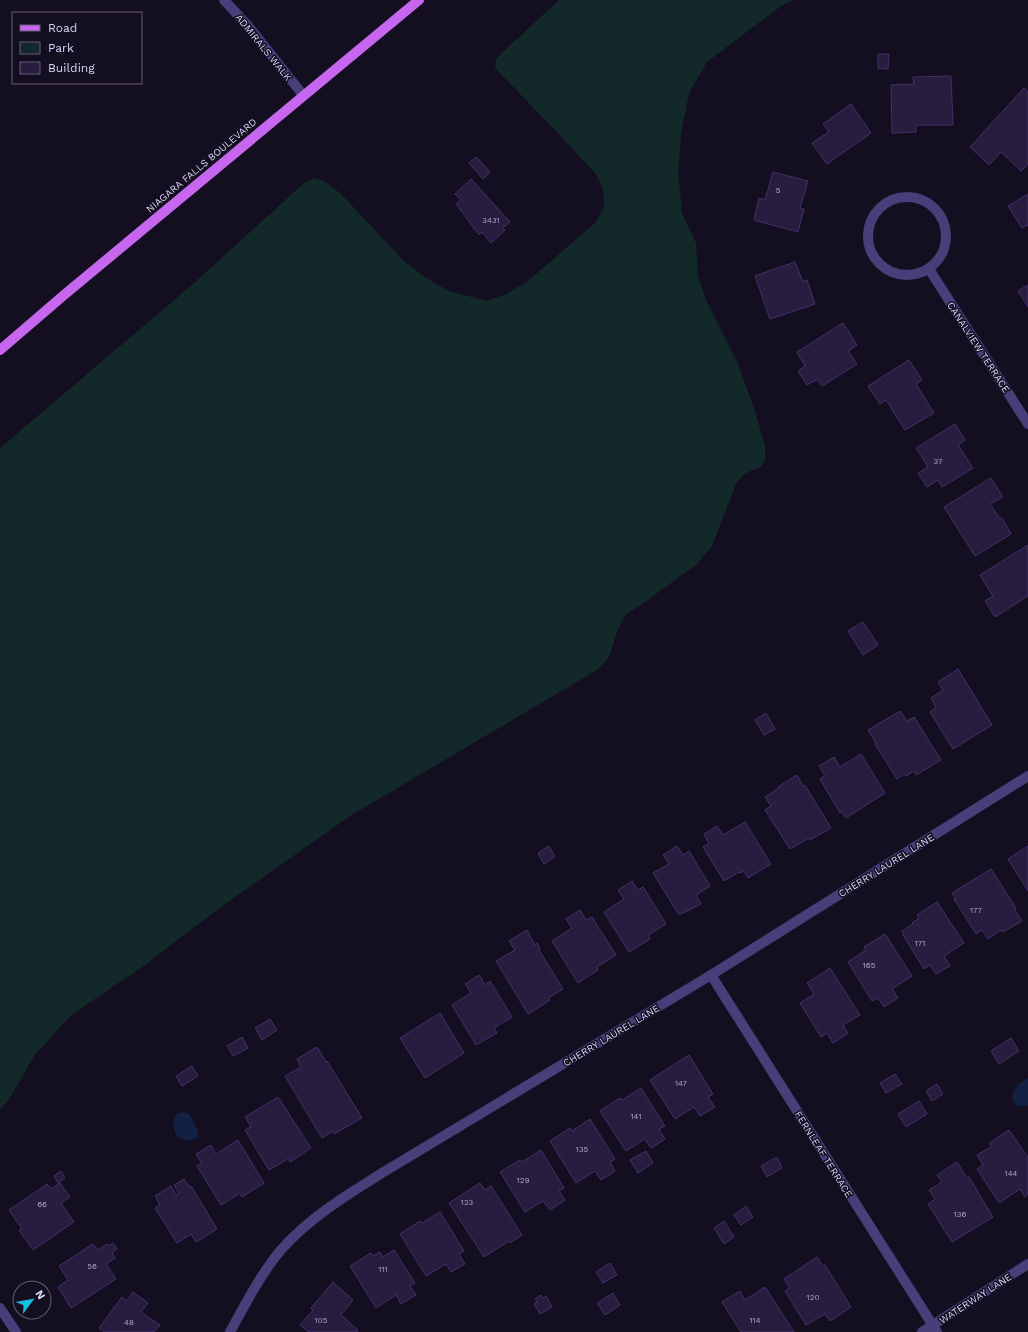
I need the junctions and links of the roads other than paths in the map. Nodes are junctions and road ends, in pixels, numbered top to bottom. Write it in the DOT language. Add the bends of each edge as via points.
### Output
graph roads {
  1 [pos="224,0"];
  2 [pos="418,0"];
  3 [pos="303,95"];
  4 [pos="929,269"];
  5 [pos="0,350"];
  6 [pos="1028,424"];
  7 [pos="1028,776"];
  8 [pos="711,975"];
  9 [pos="1028,1264"];
  10 [pos="0,1308"];
  11 [pos="935,1328"];
  12 [pos="16,1332"];
  13 [pos="230,1332"];
  14 [pos="922,1332"];
  1 -- 3 [label="street, ADMIRALS WALK"];
  2 -- 3 [label="main road, NIAGARA FALLS BOULEVARD"];
  3 -- 5 [label="main road, NIAGARA FALLS BOULEVARD"];
  4 -- 4 [label="street" via="942,256 946,245 945,226 940,215 932,206 915,198 902,197 884,205 869,227 868,240 875,259 891,272 904,275 917,275"];
  4 -- 6 [label="street, CANALVIEW TERRACE"];
  7 -- 8 [label="street, CHERRY LAUREL LANE"];
  8 -- 11 [label="street, FERNLEAF TERRACE"];
  8 -- 13 [label="street, CHERRY LAUREL LANE" via="362,1185 316,1216 280,1252 262,1276"];
  9 -- 11 [label="street, WATERWAY LANE"];
  10 -- 12 [label="street"];
  11 -- 14 [label="street, WATERWAY LANE"];
}
